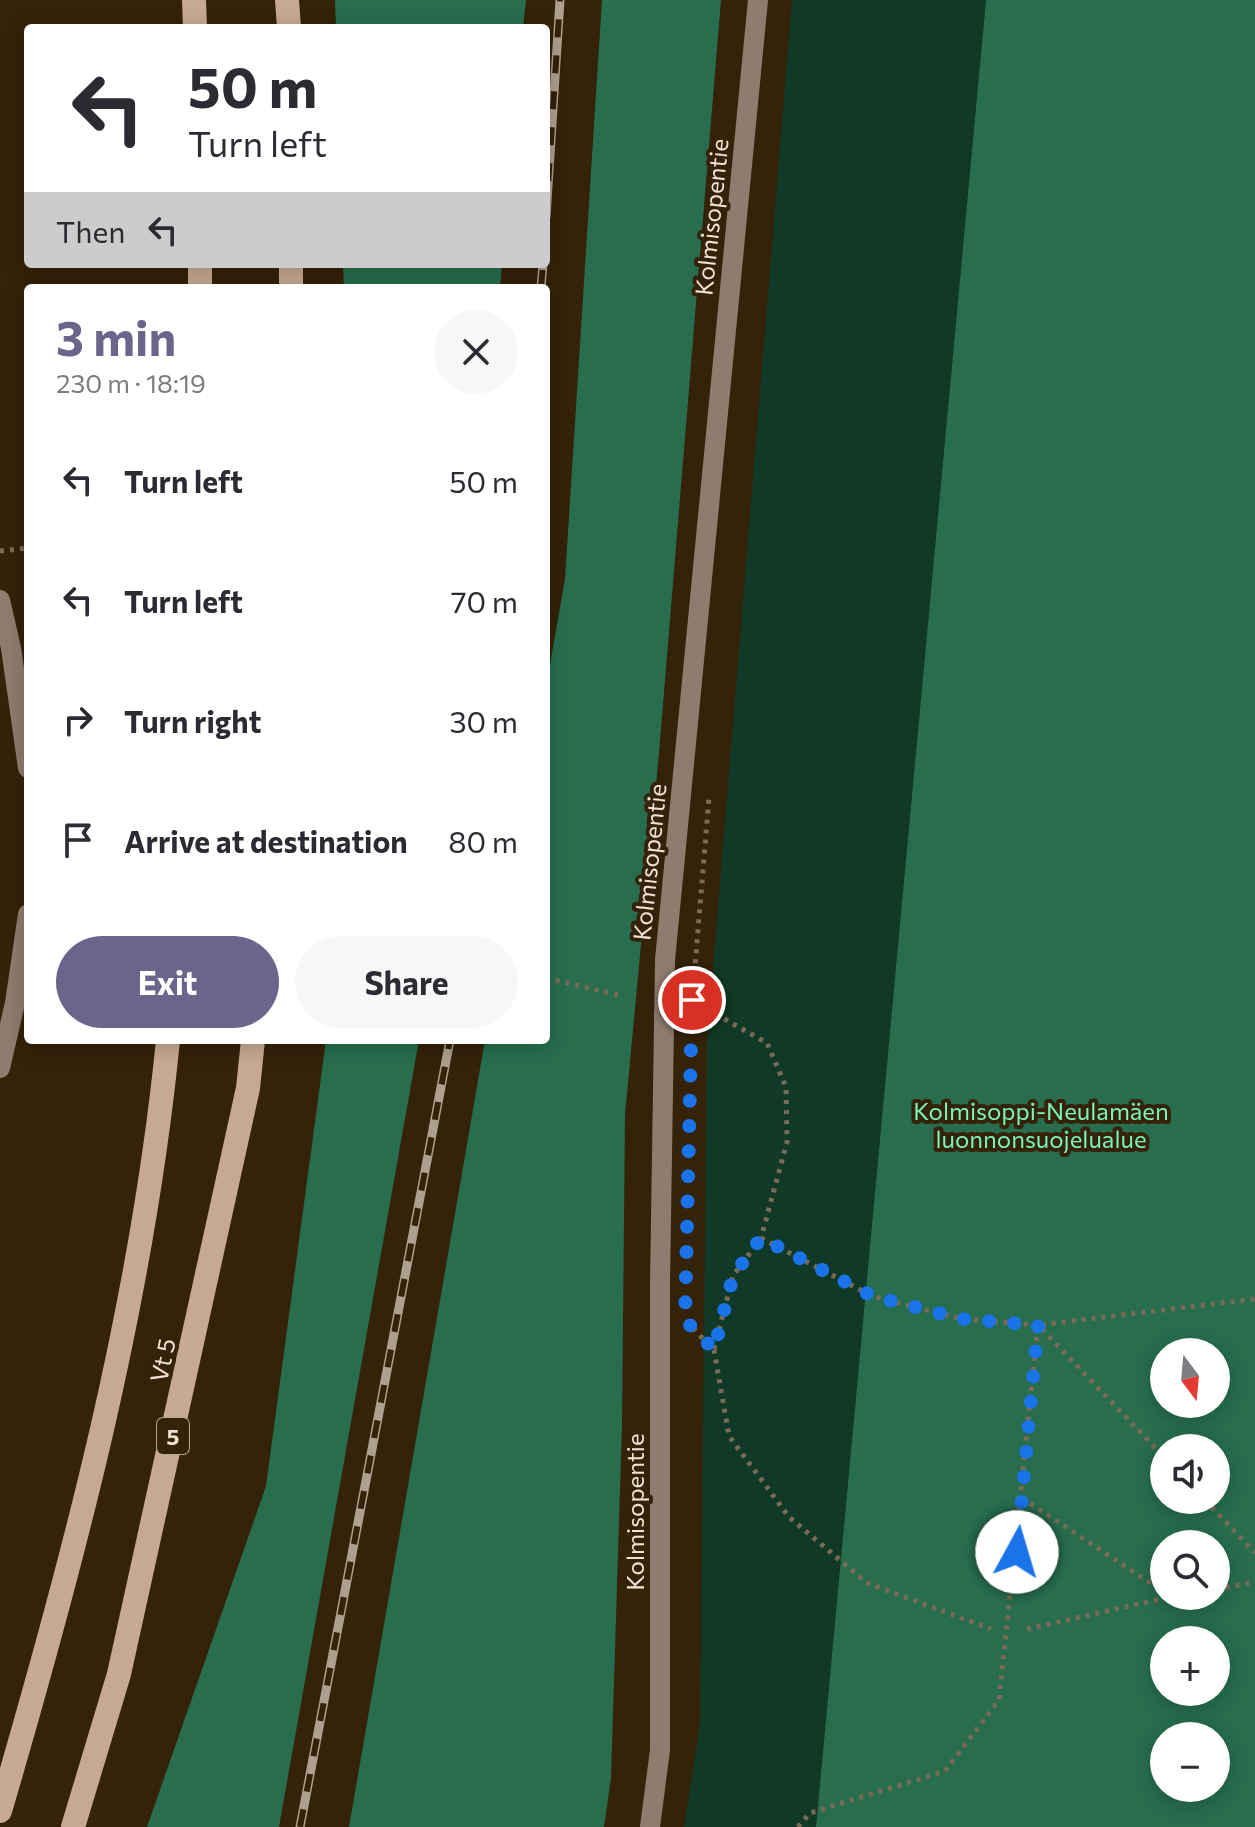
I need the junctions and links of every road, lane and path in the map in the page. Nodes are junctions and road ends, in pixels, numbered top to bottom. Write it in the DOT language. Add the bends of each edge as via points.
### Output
graph roads {
  1 [pos="194,0"];
  2 [pos="287,0"];
  3 [pos="758,0"];
  4 [pos="195,24"];
  5 [pos="289,24"];
  6 [pos="24,548"];
  7 [pos="0,551"];
  8 [pos="0,600"];
  9 [pos="24,740"];
  10 [pos="710,782"];
  11 [pos="24,941"];
  12 [pos="550,979"];
  13 [pos="618,995"];
  14 [pos="692,1016"];
  15 [pos="721,1017"];
  16 [pos="167,1044"];
  17 [pos="253,1044"];
  18 [pos="0,1068"];
  19 [pos="761,1238"];
  20 [pos="1255,1299"];
  21 [pos="1038,1325"];
  22 [pos="685,1336"];
  23 [pos="714,1350"];
  24 [pos="1150,1442"];
  25 [pos="1022,1498"];
  26 [pos="1218,1514"];
  27 [pos="1255,1553"];
  28 [pos="1255,1582"];
  29 [pos="1150,1583"];
  30 [pos="1230,1586"];
  31 [pos="1150,1601"];
  32 [pos="991,1629"];
  33 [pos="1027,1629"];
  34 [pos="0,1811"];
  35 [pos="73,1827"];
  36 [pos="650,1827"];
  37 [pos="798,1827"];
  1 -- 4 [label="highway"];
  2 -- 5 [label="highway"];
  3 -- 36 [label="main road, Kolmisopentie" via="665,960 660,1750"];
  6 -- 7 [label="path"];
  8 -- 9 [label="main road"];
  10 -- 14 [label="path"];
  11 -- 18 [label="main road"];
  12 -- 13 [label="path"];
  15 -- 19 [label="path" via="767,1043 786,1087 787,1142"];
  16 -- 34 [label="highway, Vt 5" via="119,1362 47,1651"];
  17 -- 35 [label="highway, Vt 5 / 5" via="248,1088 133,1613"];
  19 -- 21 [label="path" via="872,1296 962,1319"];
  19 -- 23 [label="path" via="733,1276"];
  20 -- 21 [label="path"];
  21 -- 24 [label="path"];
  21 -- 25 [label="path"];
  22 -- 23 [label="path" via="685,1320"];
  23 -- 32 [label="path" via="729,1436 789,1517 867,1583"];
  25 -- 29 [label="path"];
  25 -- 37 [label="path" via="999,1700 945,1771 810,1813"];
  26 -- 27 [label="path"];
  28 -- 30 [label="path"];
  31 -- 33 [label="path"];
}
